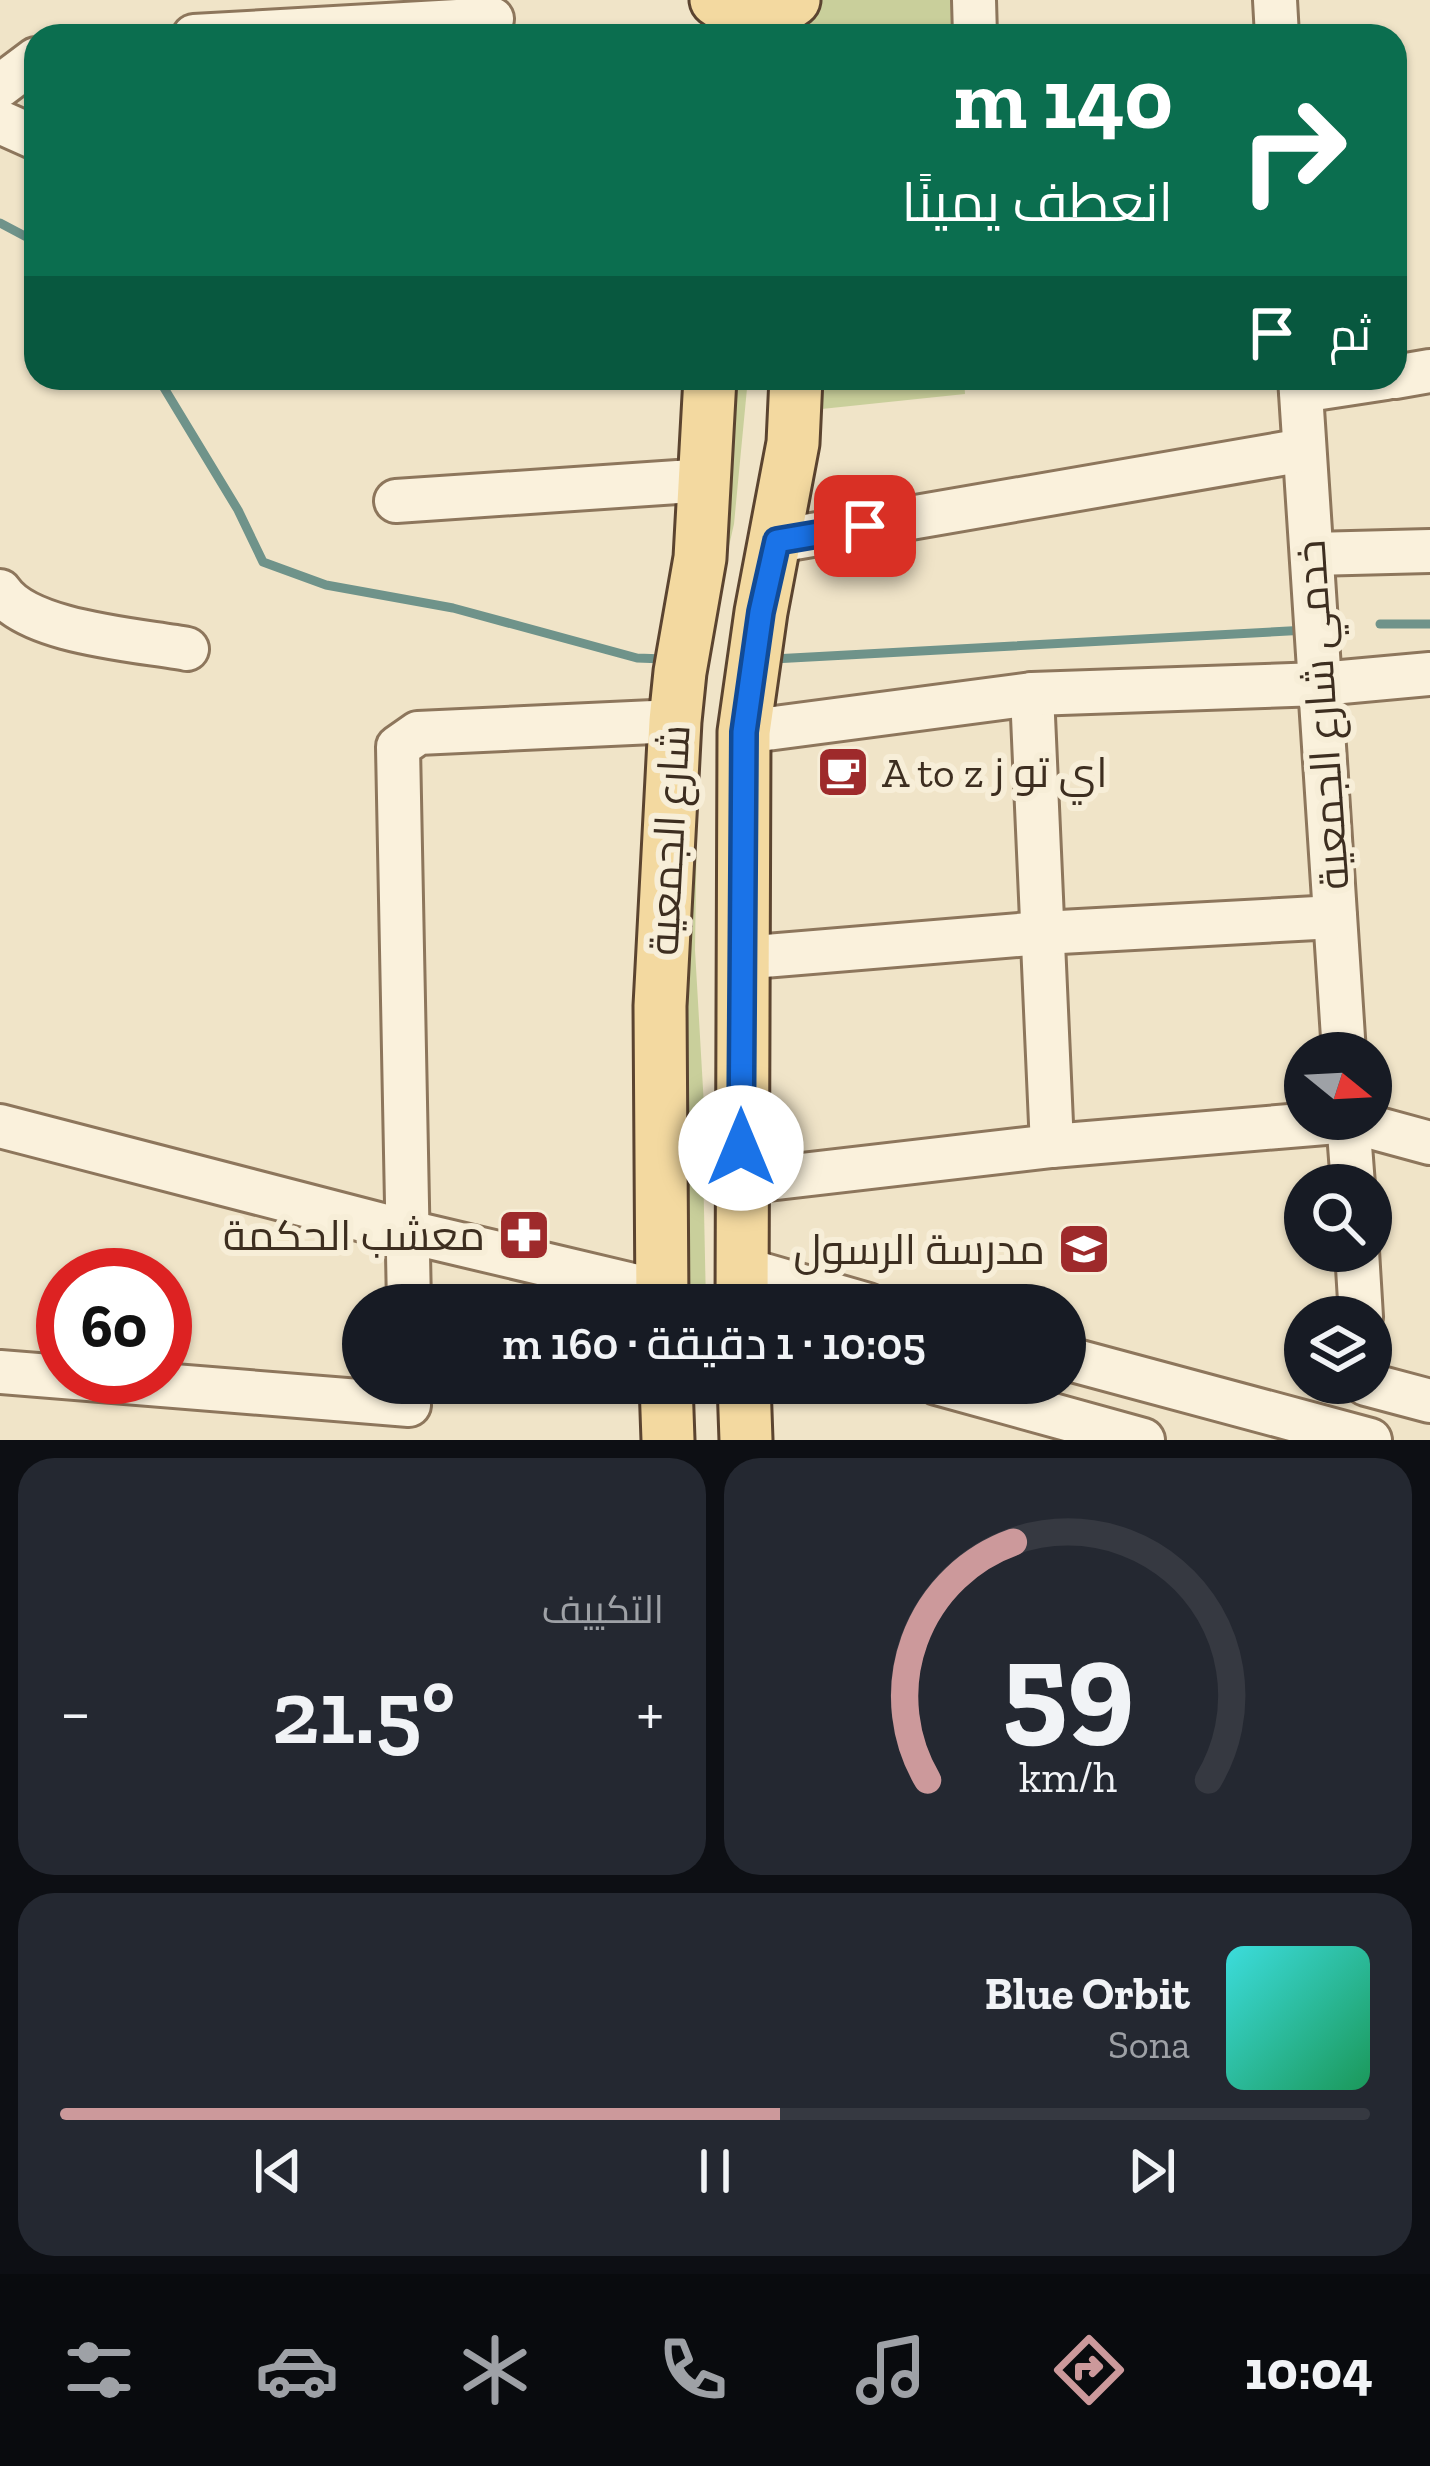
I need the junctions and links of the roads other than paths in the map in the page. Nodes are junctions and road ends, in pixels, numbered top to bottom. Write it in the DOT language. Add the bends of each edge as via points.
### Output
graph roads {
  1 [pos="714,0"];
  2 [pos="797,0"];
  3 [pos="492,18"];
  4 [pos="393,24"];
  5 [pos="710,390"];
  6 [pos="795,390"];
  7 [pos="1300,390"];
  8 [pos="1304,450"];
  9 [pos="707,480"];
  10 [pos="396,501"];
  11 [pos="777,541"];
  12 [pos="1430,551"];
  13 [pos="1312,554"];
  14 [pos="0,591"];
  15 [pos="187,650"];
  16 [pos="1430,674"];
  17 [pos="1319,684"];
  18 [pos="1032,694"];
  19 [pos="675,722"];
  20 [pos="744,732"];
  21 [pos="1335,917"];
  22 [pos="1042,932"];
  23 [pos="741,958"];
  24 [pos="1343,1032"];
  25 [pos="1284,1125"];
  26 [pos="0,1126"];
  27 [pos="1392,1132"];
  28 [pos="1430,1143"];
  29 [pos="1052,1145"];
  30 [pos="740,1182"];
  31 [pos="409,1232"];
  32 [pos="409,1284"];
  33 [pos="608,1284"];
  34 [pos="662,1284"];
  35 [pos="746,1284"];
  36 [pos="1086,1364"];
  37 [pos="0,1372"];
  38 [pos="1392,1390"];
  39 [pos="1430,1401"];
  40 [pos="667,1404"];
  41 [pos="745,1404"];
  42 [pos="1013,1404"];
  43 [pos="1367,1404"];
  44 [pos="409,1409"];
  45 [pos="668,1440"];
  46 [pos="746,1440"];
  47 [pos="1143,1440"];
  48 [pos="1370,1440"];
  1 -- 2 [label="main road" via="757,15"];
  3 -- 4 [label="street"];
  5 -- 9 [label="main road, شارع الجمعية"];
  6 -- 11 [label="main road, شارع الجمعية"];
  7 -- 8 [label="street, خدمي شارع الجمعية"];
  8 -- 11 [label="street"];
  8 -- 13 [label="street, خدمي شارع الجمعية"];
  9 -- 10 [label="street"];
  9 -- 19 [label="main road, شارع الجمعية"];
  11 -- 20 [label="main road, شارع الجمعية"];
  12 -- 13 [label="street"];
  13 -- 17 [label="street, خدمي شارع الجمعية"];
  14 -- 15 [label="street" via="46,622"];
  16 -- 17 [label="street"];
  17 -- 18 [label="street"];
  17 -- 21 [label="street, خدمي شارع الجمعية"];
  18 -- 20 [label="street"];
  18 -- 22 [label="street"];
  19 -- 31 [label="street" via="418,733 398,747"];
  19 -- 34 [label="main road, شارع الجمعية" via="659,1006"];
  20 -- 23 [label="main road, شارع الجمعية"];
  21 -- 22 [label="street"];
  21 -- 24 [label="street, خدمي شارع الجمعية"];
  22 -- 23 [label="street"];
  22 -- 29 [label="street"];
  23 -- 30 [label="main road, شارع الجمعية"];
  25 -- 29 [label="street"];
  26 -- 31 [label="street"];
  27 -- 28 [label="street"];
  29 -- 30 [label="street"];
  30 -- 35 [label="main road, شارع الجمعية"];
  31 -- 32 [label="street"];
  31 -- 33 [label="street"];
  36 -- 48 [label="street"];
  37 -- 44 [label="street"];
  38 -- 39 [label="street"];
  40 -- 45 [label="main road"];
  41 -- 46 [label="main road"];
  42 -- 47 [label="street"];
  43 -- 48 [label="street"];
}
